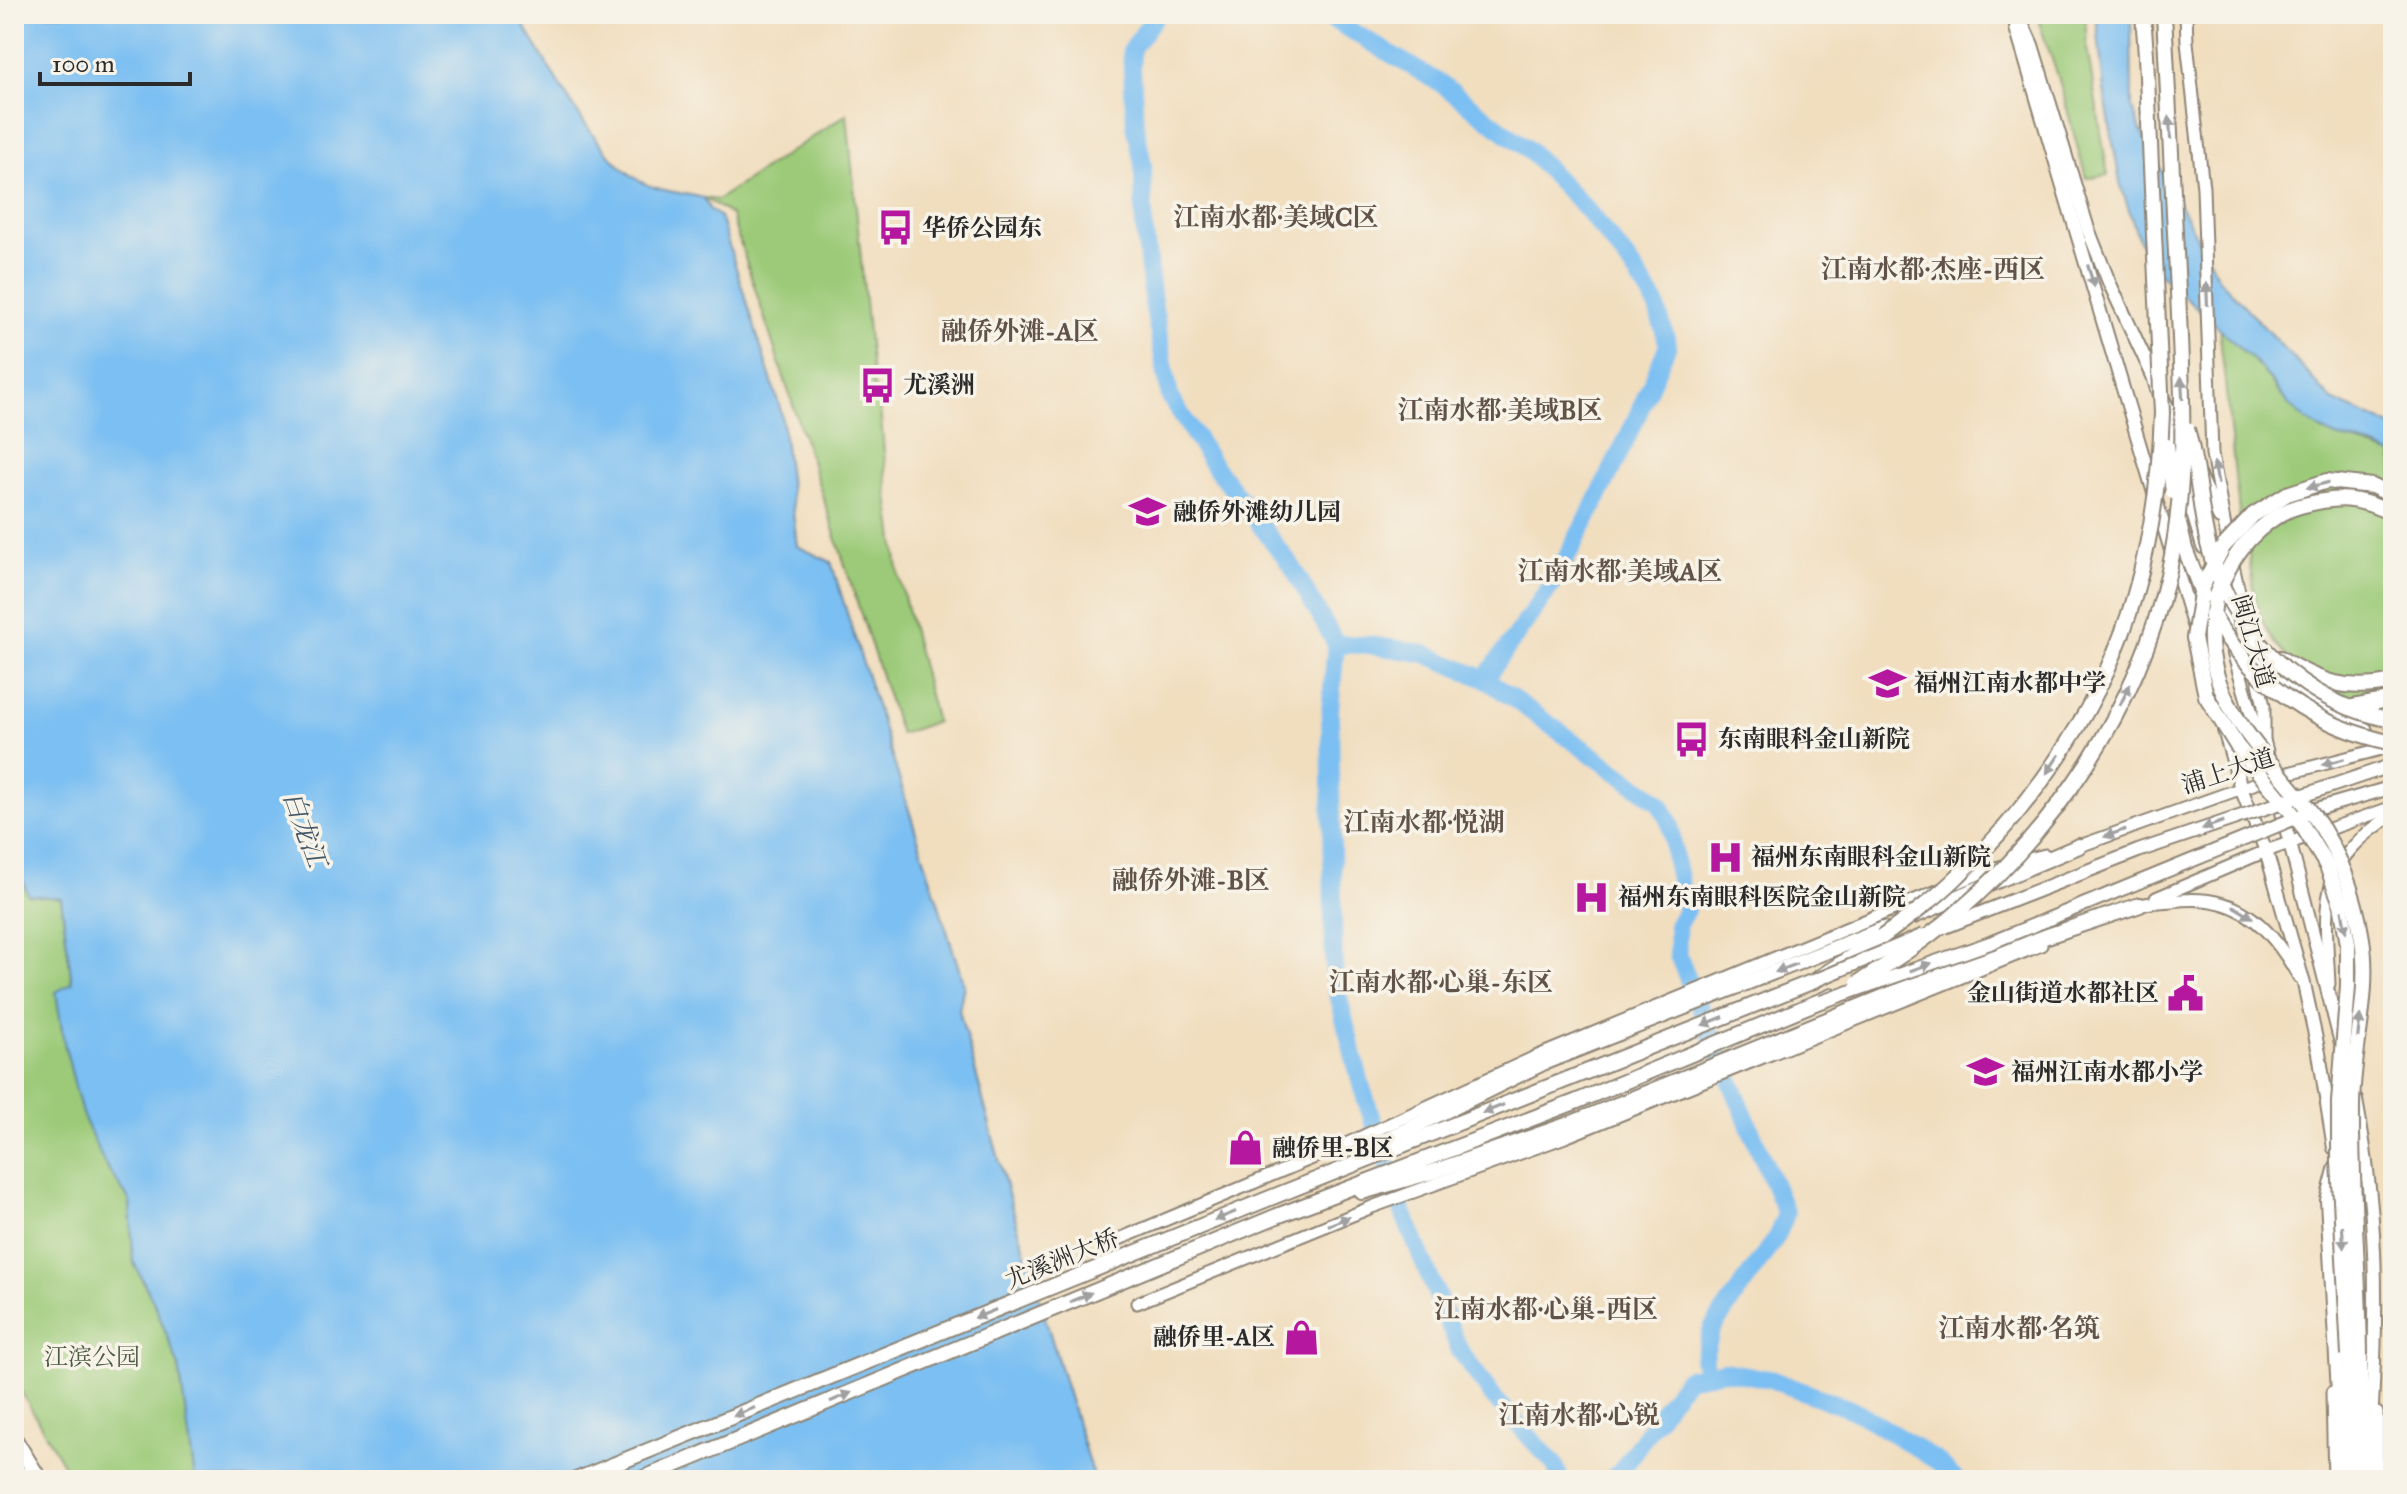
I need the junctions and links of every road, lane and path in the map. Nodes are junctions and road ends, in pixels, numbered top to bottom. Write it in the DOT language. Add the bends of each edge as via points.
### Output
graph roads {
  1 [pos="2010,14"];
  2 [pos="2018,14"];
  3 [pos="2143,14"];
  4 [pos="2164,14"];
  5 [pos="2186,14"];
  6 [pos="2193,14"];
  7 [pos="2186,28"];
  8 [pos="2153,376"];
  9 [pos="2162,413"];
  10 [pos="2184,417"];
  11 [pos="2393,496"];
  12 [pos="2393,514"];
  13 [pos="2226,533"];
  14 [pos="2248,636"];
  15 [pos="2261,646"];
  16 [pos="2393,682"];
  17 [pos="2267,683"];
  18 [pos="2393,699"];
  19 [pos="2393,720"];
  20 [pos="2264,742"];
  21 [pos="2393,743"];
  22 [pos="2393,765"];
  23 [pos="2273,777"];
  24 [pos="2393,787"];
  25 [pos="2241,788"];
  26 [pos="2393,807"];
  27 [pos="2393,815"];
  28 [pos="2288,843"];
  29 [pos="2079,846"];
  30 [pos="2266,851"];
  31 [pos="2140,905"];
  32 [pos="1814,981"];
  33 [pos="2304,984"];
  34 [pos="1821,1002"];
  35 [pos="2330,1004"];
  36 [pos="1270,1198"];
  37 [pos="1277,1216"];
  38 [pos="1117,1240"];
  39 [pos="2331,1295"];
  40 [pos="2376,1298"];
  41 [pos="1137,1303"];
  42 [pos="2354,1355"];
  43 [pos="14,1438"];
  44 [pos="14,1464"];
  45 [pos="24,1480"];
  46 [pos="40,1480"];
  47 [pos="576,1480"];
  48 [pos="639,1480"];
  49 [pos="2334,1480"];
  50 [pos="2343,1480"];
  51 [pos="2350,1480"];
  52 [pos="2362,1480"];
  53 [pos="2368,1480"];
  54 [pos="2377,1480"];
  1 -- 25 [label="main road, one-way"];
  2 -- 8 [label="main road, 闽江大道" via="2088,229"];
  3 -- 9 [label="highway, bridge"];
  10 -- 4 [label="highway, one-way, bridge"];
  5 -- 7 [label="main road"];
  6 -- 7 [label="main road"];
  13 -- 7 [label="main road, one-way" via="2212,454 2203,188"];
  8 -- 13 [label="main road"];
  8 -- 20 [label="main road, 闽江大道"];
  9 -- 17 [label="highway, bridge" via="2176,513 2197,585 2227,639"];
  9 -- 32 [label="highway, 尤溪洲大桥, one-way, bridge" via="2155,497 2135,598 2109,664 2062,750 2027,800 1957,877 1882,937"];
  10 -- 15 [label="highway, bridge" via="2217,573"];
  34 -- 10 [label="highway, 尤溪洲大桥, one-way, bridge" via="1902,955 1977,896 2027,844 2087,764 2135,673 2165,587"];
  11 -- 42 [label="highway, one-way, bridge" via="2372,486 2327,481 2287,494 2253,515 2223,547 2202,587 2194,638 2206,696 2237,746 2302,825 2327,866 2341,904 2348,986 2339,1117"];
  42 -- 12 [label="highway, one-way, bridge" via="2351,1104 2363,987 2355,900 2338,856 2314,817 2248,736 2221,690 2209,642 2216,595 2235,556 2262,528 2293,508 2329,498 2367,502"];
  13 -- 14 [label="main road"];
  14 -- 20 [label="main road" via="2264,706"];
  14 -- 21 [label="main road" via="2273,671 2308,699"];
  15 -- 16 [label="highway, bridge" via="2310,676 2352,687"];
  15 -- 19 [label="highway, bridge" via="2325,696"];
  17 -- 18 [label="highway, bridge" via="2304,699 2351,708"];
  17 -- 21 [label="highway, bridge" via="2341,728"];
  20 -- 23 [label="main road, 闽江大道"];
  21 -- 23 [label="main road, 浦上大道, one-way"];
  22 -- 32 [label="main road, one-way, bridge" via="2138,851"];
  23 -- 25 [label="main road, 浦上大道"];
  23 -- 28 [label="main road, 闽江大道"];
  34 -- 24 [label="main road, one-way, bridge" via="1990,943 2313,810"];
  25 -- 29 [label="main road, 浦上大道, one-way"];
  25 -- 30 [label="main road"];
  26 -- 28 [label="main road"];
  27 -- 35 [label="main road" via="2357,840 2332,883 2326,915"];
  28 -- 30 [label="main road"];
  28 -- 35 [label="main road, 闽江大道"];
  29 -- 36 [label="highway, one-way" via="1545,1062"];
  29 -- 38 [label="main road, 浦上大道" via="1988,870 1533,1058"];
  30 -- 31 [label="main road"];
  30 -- 33 [label="main road"];
  31 -- 33 [label="main road, one-way" via="2185,899 2229,904 2264,927"];
  31 -- 37 [label="highway" via="1970,962 1572,1123 1435,1171"];
  41 -- 31 [label="main road, one-way"];
  32 -- 36 [label="highway, 尤溪洲大桥, one-way"];
  33 -- 39 [label="main road" via="2337,1170 2327,1200"];
  34 -- 37 [label="highway, 尤溪洲大桥"];
  35 -- 40 [label="main road, 闽江大道" via="2364,1145"];
  36 -- 47 [label="highway, 尤溪洲大桥, one-way"];
  48 -- 37 [label="highway, 尤溪洲大桥, one-way"];
  39 -- 49 [label="main road"];
  39 -- 50 [label="main road"];
  40 -- 53 [label="main road, 闽江大道"];
  40 -- 54 [label="main road"];
  42 -- 51 [label="highway"];
  42 -- 52 [label="highway"];
  43 -- 46 [label="highway"];
  44 -- 45 [label="main road"];
}
